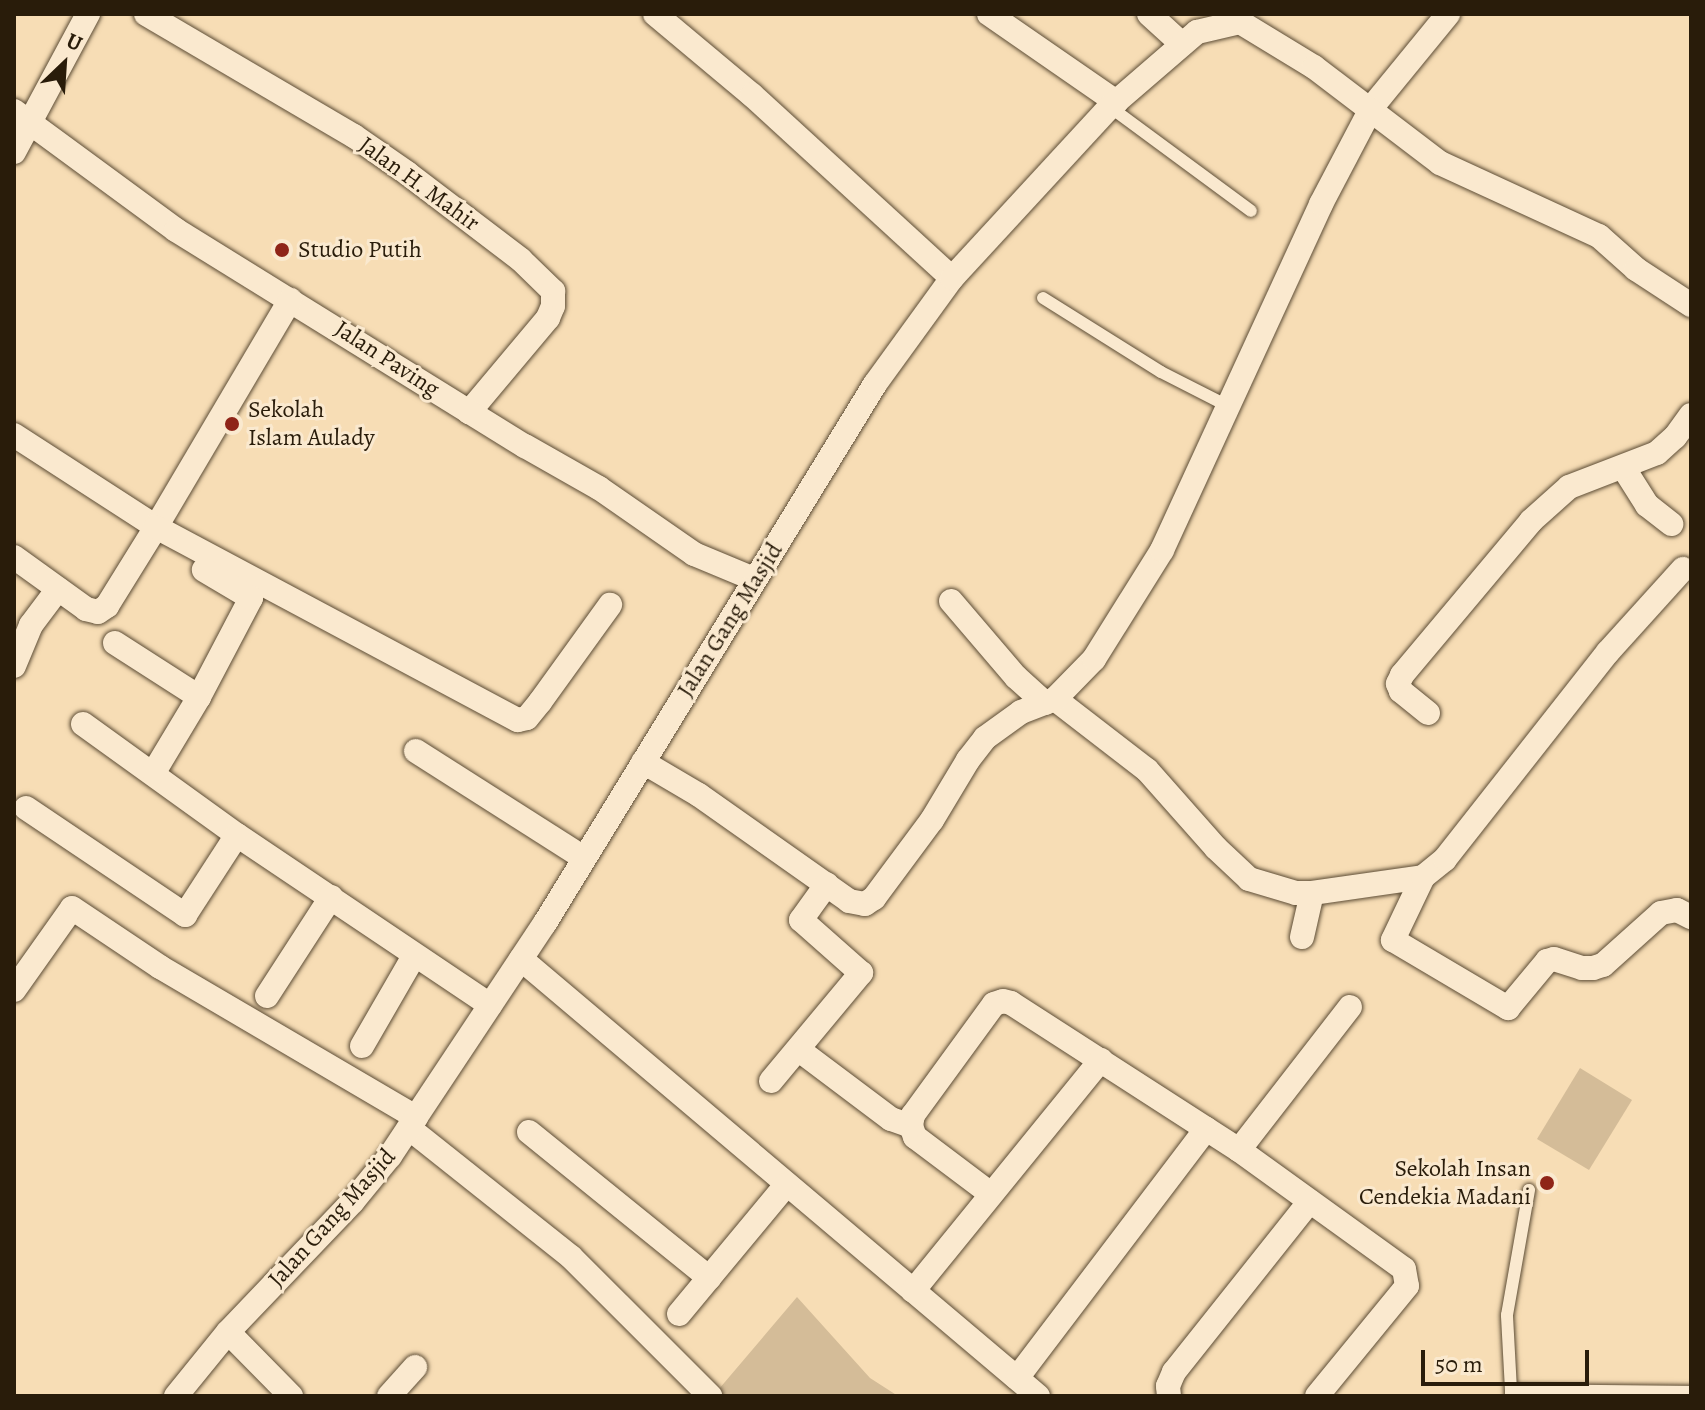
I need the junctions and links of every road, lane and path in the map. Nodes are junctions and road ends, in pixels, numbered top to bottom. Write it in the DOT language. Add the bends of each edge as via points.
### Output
graph roads {
  1 [pos="88,14"];
  2 [pos="146,14"];
  3 [pos="655,14"];
  4 [pos="989,14"];
  5 [pos="1149,14"];
  6 [pos="1448,14"];
  7 [pos="1204,21"];
  8 [pos="1182,44"];
  9 [pos="1113,104"];
  10 [pos="1372,107"];
  11 [pos="22,116"];
  12 [pos="14,152"];
  13 [pos="1251,211"];
  14 [pos="952,278"];
  15 [pos="1043,298"];
  16 [pos="290,300"];
  17 [pos="1691,305"];
  18 [pos="1226,405"];
  19 [pos="469,412"];
  20 [pos="1691,415"];
  21 [pos="14,435"];
  22 [pos="1623,467"];
  23 [pos="1671,524"];
  24 [pos="156,527"];
  25 [pos="169,549"];
  26 [pos="14,557"];
  27 [pos="1683,569"];
  28 [pos="754,579"];
  29 [pos="58,589"];
  30 [pos="951,601"];
  31 [pos="610,605"];
  32 [pos="115,643"];
  33 [pos="14,666"];
  34 [pos="199,697"];
  35 [pos="1050,701"];
  36 [pos="1428,713"];
  37 [pos="83,724"];
  38 [pos="416,751"];
  39 [pos="643,762"];
  40 [pos="154,772"];
  41 [pos="26,808"];
  42 [pos="237,835"];
  43 [pos="584,858"];
  44 [pos="1423,877"];
  45 [pos="827,884"];
  46 [pos="1312,893"];
  47 [pos="331,897"];
  48 [pos="1691,917"];
  49 [pos="1302,937"];
  50 [pos="414,956"];
  51 [pos="521,959"];
  52 [pos="14,990"];
  53 [pos="267,996"];
  54 [pos="490,1005"];
  55 [pos="1350,1007"];
  56 [pos="362,1046"];
  57 [pos="807,1056"];
  58 [pos="1101,1060"];
  59 [pos="771,1081"];
  60 [pos="413,1123"];
  61 [pos="911,1126"];
  62 [pos="1206,1129"];
  63 [pos="529,1132"];
  64 [pos="1239,1150"];
  65 [pos="786,1185"];
  66 [pos="1529,1190"];
  67 [pos="991,1194"];
  68 [pos="1310,1201"];
  69 [pos="709,1278"];
  70 [pos="913,1291"];
  71 [pos="679,1314"];
  72 [pos="228,1332"];
  73 [pos="415,1367"];
  74 [pos="1017,1378"];
  75 [pos="1691,1392"];
  76 [pos="1511,1393"];
  77 [pos="176,1396"];
  78 [pos="291,1396"];
  79 [pos="389,1396"];
  80 [pos="710,1396"];
  81 [pos="1038,1396"];
  82 [pos="1169,1396"];
  83 [pos="1317,1396"];
  1 -- 11 [label="street"];
  2 -- 19 [label="street, Jalan H. Mahir" via="397,165 521,260 553,291 548,318"];
  3 -- 14 [label="street"];
  4 -- 9 [label="street"];
  5 -- 8 [label="street"];
  6 -- 10 [label="street"];
  7 -- 8 [label="street, Jalan Gang Masjid"];
  7 -- 10 [label="street, Jalan Gang Masjid" via="1240,22"];
  8 -- 9 [label="street, Jalan Gang Masjid"];
  9 -- 13 [label="lane"];
  9 -- 14 [label="street, Jalan Gang Masjid"];
  10 -- 17 [label="street, Jalan Gang Masjid" via="1440,163 1599,236 1636,269"];
  10 -- 18 [label="street"];
  11 -- 12 [label="street"];
  11 -- 16 [label="street, Jalan Paving" via="176,230"];
  14 -- 28 [label="street, Jalan Gang Masjid" via="875,384"];
  15 -- 18 [label="lane" via="1161,372"];
  16 -- 19 [label="street, Jalan Paving"];
  16 -- 24 [label="street"];
  18 -- 35 [label="street" via="1162,550 1094,659"];
  19 -- 28 [label="street, Jalan Paving" via="599,488 694,554"];
  20 -- 22 [label="street" via="1668,445"];
  21 -- 24 [label="street"];
  22 -- 23 [label="street" via="1647,505"];
  22 -- 36 [label="street" via="1554,498 1402,675 1401,691"];
  24 -- 29 [label="street" via="103,611 86,609"];
  24 -- 31 [label="street" via="518,720 527,718 540,702"];
  25 -- 34 [label="street" via="251,598"];
  26 -- 29 [label="street"];
  27 -- 44 [label="street" via="1608,652 1445,859"];
  28 -- 39 [label="street, Jalan Gang Masjid"];
  29 -- 33 [label="street" via="31,625"];
  30 -- 35 [label="street" via="1016,677"];
  32 -- 34 [label="street"];
  34 -- 40 [label="street"];
  35 -- 45 [label="street" via="1021,712 985,738 874,898 858,905"];
  35 -- 46 [label="street" via="1147,770 1249,879"];
  37 -- 40 [label="street"];
  38 -- 43 [label="street"];
  39 -- 43 [label="street, Jalan Gang Masjid"];
  39 -- 45 [label="street"];
  40 -- 42 [label="street"];
  41 -- 42 [label="street" via="185,915"];
  42 -- 47 [label="street"];
  43 -- 51 [label="street, Jalan Gang Masjid"];
  44 -- 46 [label="street"];
  44 -- 48 [label="street" via="1393,940 1508,1008 1547,961 1582,968 1603,965 1661,913 1677,910"];
  45 -- 59 [label="street" via="801,920 861,973"];
  46 -- 49 [label="street"];
  47 -- 50 [label="street"];
  47 -- 53 [label="street"];
  50 -- 54 [label="street"];
  50 -- 56 [label="street"];
  51 -- 54 [label="street, Jalan Gang Masjid"];
  51 -- 65 [label="street"];
  52 -- 60 [label="street" via="72,908"];
  54 -- 60 [label="street, Jalan Gang Masjid"];
  55 -- 64 [label="street"];
  57 -- 61 [label="street" via="891,1119"];
  58 -- 61 [label="street" via="1011,1003 994,1004 913,1115"];
  58 -- 62 [label="street"];
  58 -- 67 [label="street"];
  60 -- 72 [label="street, Jalan Gang Masjid" via="353,1201"];
  60 -- 80 [label="street" via="571,1257"];
  61 -- 67 [label="street" via="915,1137"];
  62 -- 64 [label="street"];
  62 -- 74 [label="street"];
  63 -- 69 [label="street"];
  64 -- 68 [label="street"];
  65 -- 69 [label="street"];
  65 -- 70 [label="street"];
  66 -- 76 [label="lane" via="1507,1315"];
  67 -- 70 [label="street"];
  68 -- 82 [label="street" via="1174,1372"];
  68 -- 83 [label="street" via="1404,1269 1408,1278 1407,1286"];
  69 -- 71 [label="street"];
  70 -- 74 [label="street"];
  72 -- 77 [label="street, Jalan Gang Masjid"];
  72 -- 78 [label="street"];
  73 -- 79 [label="street"];
  74 -- 81 [label="street"];
  75 -- 76 [label="lane"];
}
